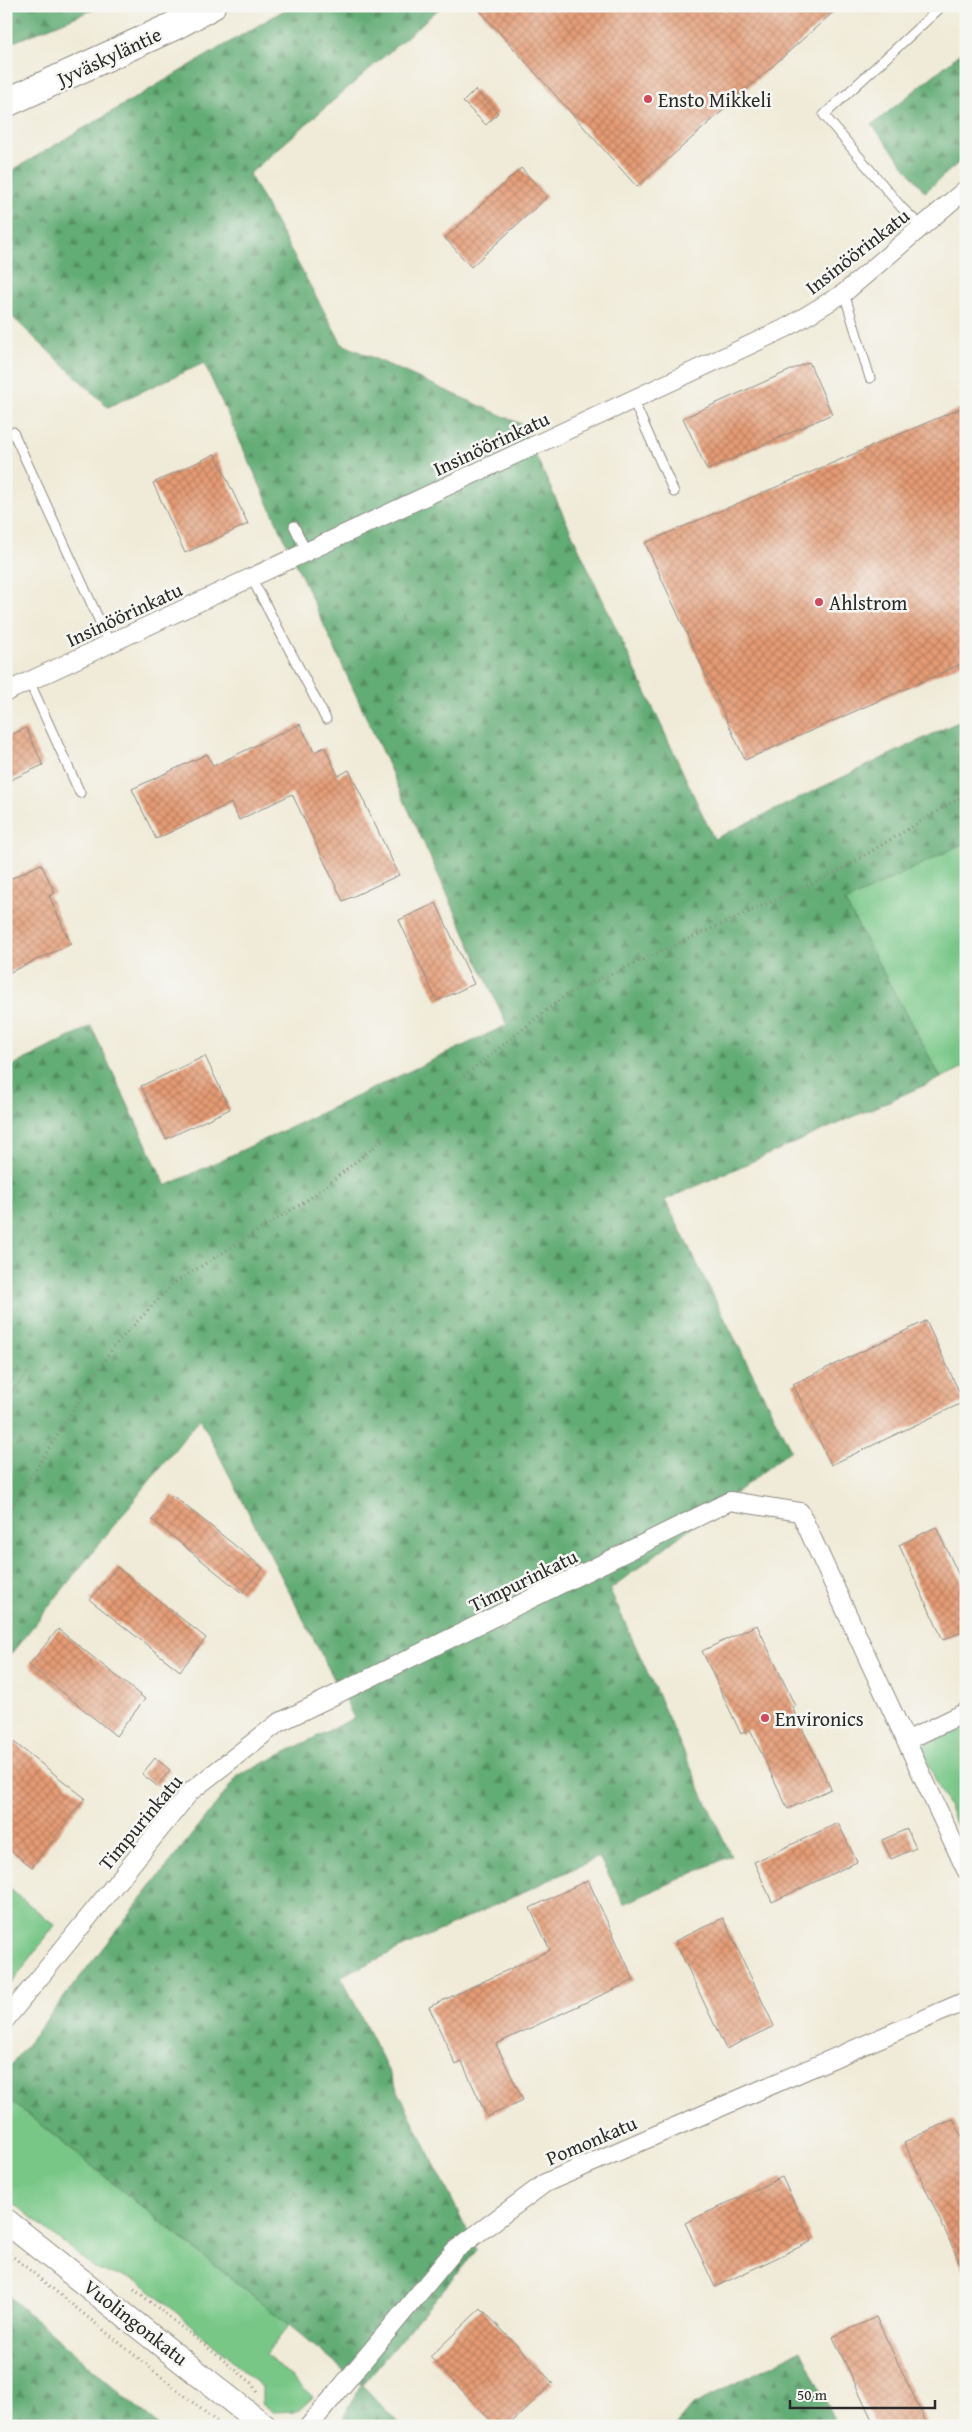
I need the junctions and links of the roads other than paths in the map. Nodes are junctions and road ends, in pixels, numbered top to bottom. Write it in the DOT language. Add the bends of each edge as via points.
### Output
graph roads {
  1 [pos="212,6"];
  2 [pos="942,6"];
  3 [pos="6,103"];
  4 [pos="966,189"];
  5 [pos="922,227"];
  6 [pos="844,293"];
  7 [pos="870,378"];
  8 [pos="633,400"];
  9 [pos="13,432"];
  10 [pos="674,492"];
  11 [pos="294,526"];
  12 [pos="307,553"];
  13 [pos="252,579"];
  14 [pos="110,644"];
  15 [pos="29,681"];
  16 [pos="6,692"];
  17 [pos="326,719"];
  18 [pos="80,793"];
  19 [pos="966,1712"];
  20 [pos="906,1741"];
  21 [pos="966,1870"];
  22 [pos="966,2001"];
  23 [pos="6,2019"];
  24 [pos="6,2221"];
  25 [pos="264,2426"];
  26 [pos="310,2426"];
  1 -- 3 [label="highway, Jyväskyläntie"];
  2 -- 5 [label="lane" via="824,115 902,208"];
  4 -- 5 [label="street, Insinöörinkatu"];
  5 -- 6 [label="street, Insinöörinkatu"];
  6 -- 7 [label="lane"];
  6 -- 8 [label="street, Insinöörinkatu" via="786,328"];
  8 -- 10 [label="lane"];
  8 -- 12 [label="street, Insinöörinkatu"];
  9 -- 14 [label="lane"];
  11 -- 12 [label="lane"];
  12 -- 13 [label="street, Insinöörinkatu"];
  13 -- 14 [label="street, Insinöörinkatu"];
  13 -- 17 [label="lane"];
  14 -- 15 [label="street, Insinöörinkatu"];
  15 -- 16 [label="street, Insinöörinkatu"];
  15 -- 18 [label="lane"];
  19 -- 20 [label="street"];
  20 -- 21 [label="street, Timpurinkatu"];
  20 -- 23 [label="street, Timpurinkatu" via="800,1512 730,1501 278,1724 190,1792"];
  22 -- 26 [label="street, Pomonkatu" via="545,2183 454,2251"];
  24 -- 25 [label="street, Vuolingonkatu"];
}
